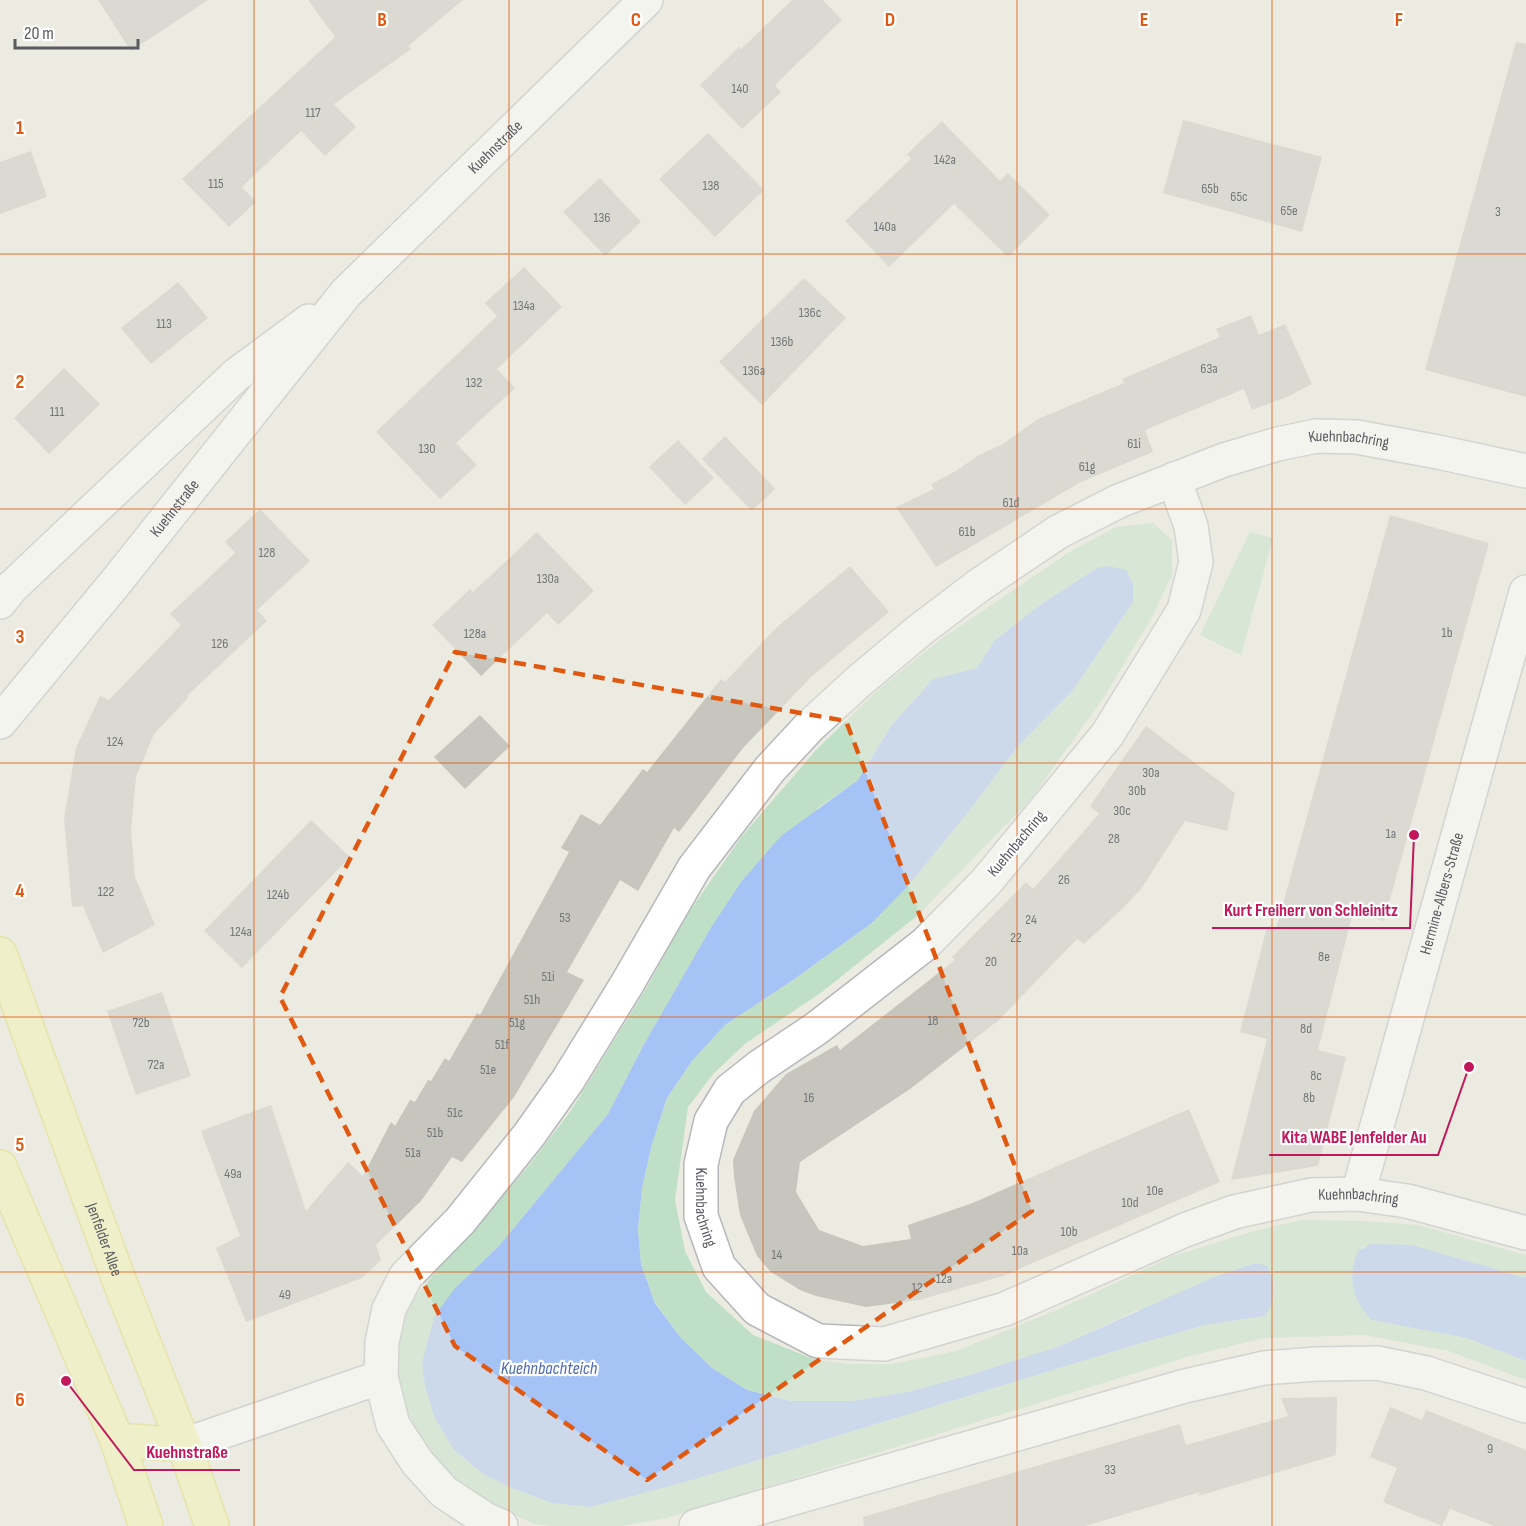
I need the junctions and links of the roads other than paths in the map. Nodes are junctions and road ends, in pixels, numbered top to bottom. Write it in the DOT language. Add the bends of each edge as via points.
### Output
graph roads {
  1 [pos="646,0"];
  2 [pos="346,293"];
  3 [pos="1526,471"];
  4 [pos="1174,479"];
  5 [pos="1526,592"];
  6 [pos="0,602"];
  7 [pos="0,722"];
  8 [pos="0,954"];
  9 [pos="0,1167"];
  10 [pos="1358,1194"];
  11 [pos="1526,1233"];
  12 [pos="381,1377"];
  13 [pos="1526,1406"];
  14 [pos="117,1440"];
  15 [pos="184,1445"];
  16 [pos="146,1526"];
  17 [pos="212,1526"];
  18 [pos="501,1526"];
  19 [pos="696,1526"];
  1 -- 2 [label="street, Kuehnstraße"];
  2 -- 6 [label="street, Kuehnstraße" via="236,375"];
  2 -- 7 [label="street, Kuehnstraße"];
  3 -- 4 [label="street, Kuehnbachring" via="1358,437 1316,436 1224,460"];
  4 -- 10 [label="street, Kuehnbachring" via="1191,526 1196,562 1184,610 1107,735 986,882 925,944 730,1090 711,1121 701,1164 701,1216 719,1267 757,1309 818,1341 884,1344 1005,1309 1234,1212 1311,1195"];
  4 -- 12 [label="street, Kuehnbachring" via="1058,532 978,586 858,682 770,769 694,868 568,1080 460,1221 406,1276 389,1309 382,1342"];
  5 -- 10 [label="street, Hermine-Albers-Straße"];
  8 -- 15 [label="main road, Jenfelder Allee"];
  9 -- 14 [label="main road"];
  10 -- 11 [label="street, Kuehnbachring" via="1407,1201"];
  12 -- 15 [label="street"];
  12 -- 18 [label="street, Kuehnbachring" via="393,1425 417,1462 444,1492"];
  13 -- 19 [label="street" via="1426,1372 1377,1363 1264,1368 1185,1386"];
  14 -- 15 [label="main road"];
  14 -- 16 [label="main road"];
  15 -- 17 [label="main road, Jenfelder Allee"];
}
